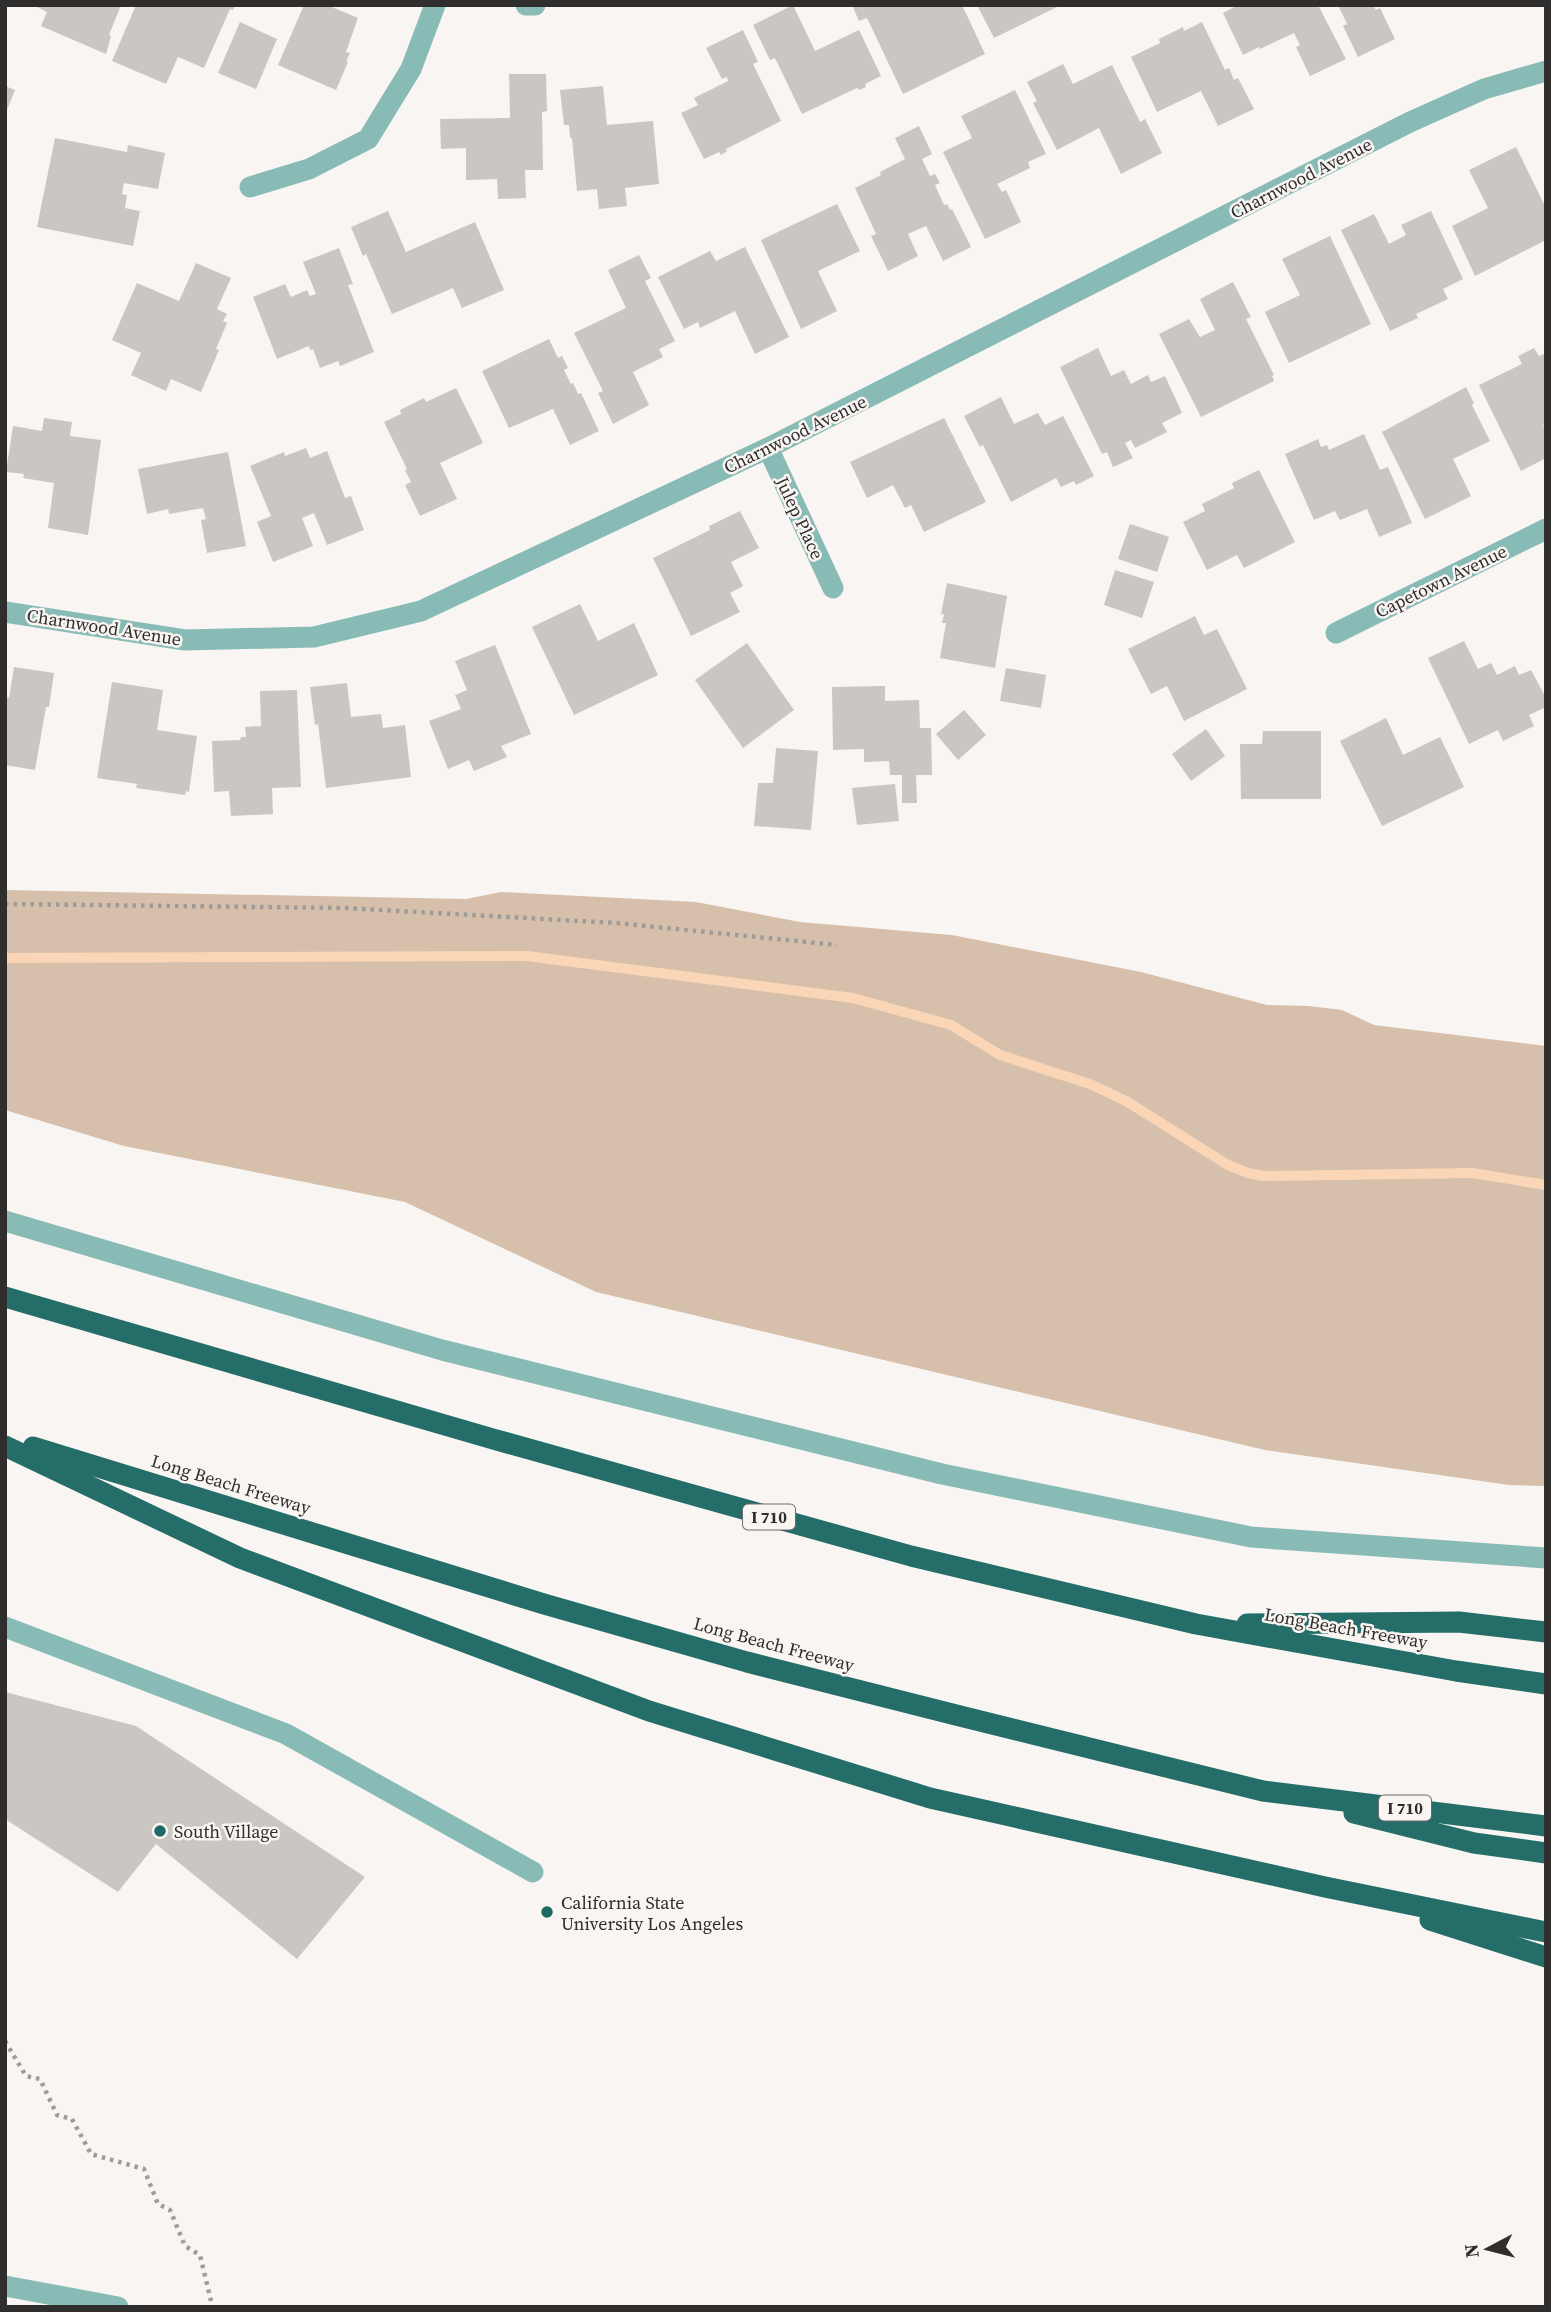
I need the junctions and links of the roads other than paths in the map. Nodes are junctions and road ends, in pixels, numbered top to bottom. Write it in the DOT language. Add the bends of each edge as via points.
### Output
graph roads {
  1 [pos="435,5"];
  2 [pos="526,5"];
  3 [pos="535,5"];
  4 [pos="1546,71"];
  5 [pos="250,187"];
  6 [pos="768,448"];
  7 [pos="1546,529"];
  8 [pos="832,588"];
  9 [pos="5,612"];
  10 [pos="1336,633"];
  11 [pos="5,1221"];
  12 [pos="5,1297"];
  13 [pos="5,1439"];
  14 [pos="5,1446"];
  15 [pos="1546,1558"];
  16 [pos="1196,1624"];
  17 [pos="5,1627"];
  18 [pos="1546,1632"];
  19 [pos="1546,1684"];
  20 [pos="1263,1791"];
  21 [pos="1546,1826"];
  22 [pos="1546,1853"];
  23 [pos="533,1872"];
  24 [pos="1325,1887"];
  25 [pos="1546,1931"];
  26 [pos="1546,1957"];
  27 [pos="5,2286"];
  28 [pos="118,2307"];
  1 -- 5 [label="street" via="411,69 368,139 309,169"];
  2 -- 3 [label="street"];
  4 -- 6 [label="street, Charnwood Avenue" via="1484,89 1410,122"];
  6 -- 8 [label="street, Julep Place"];
  6 -- 9 [label="street, Charnwood Avenue" via="421,611 314,637 185,640"];
  7 -- 10 [label="street, Capetown Avenue"];
  11 -- 15 [label="street" via="442,1350 943,1474 1251,1537"];
  12 -- 16 [label="highway, Long Beach Freeway / I 710" via="911,1556"];
  13 -- 20 [label="highway, Long Beach Freeway / I 710" via="747,1662"];
  14 -- 24 [label="highway" via="240,1559 649,1711 930,1798"];
  16 -- 18 [label="highway" via="1459,1622"];
  16 -- 19 [label="highway, Long Beach Freeway / I 710"];
  17 -- 23 [label="street" via="285,1734"];
  20 -- 21 [label="highway, Long Beach Freeway / I 710"];
  20 -- 22 [label="highway" via="1474,1843"];
  24 -- 25 [label="highway"];
  24 -- 26 [label="highway"];
  27 -- 28 [label="street"];
}
